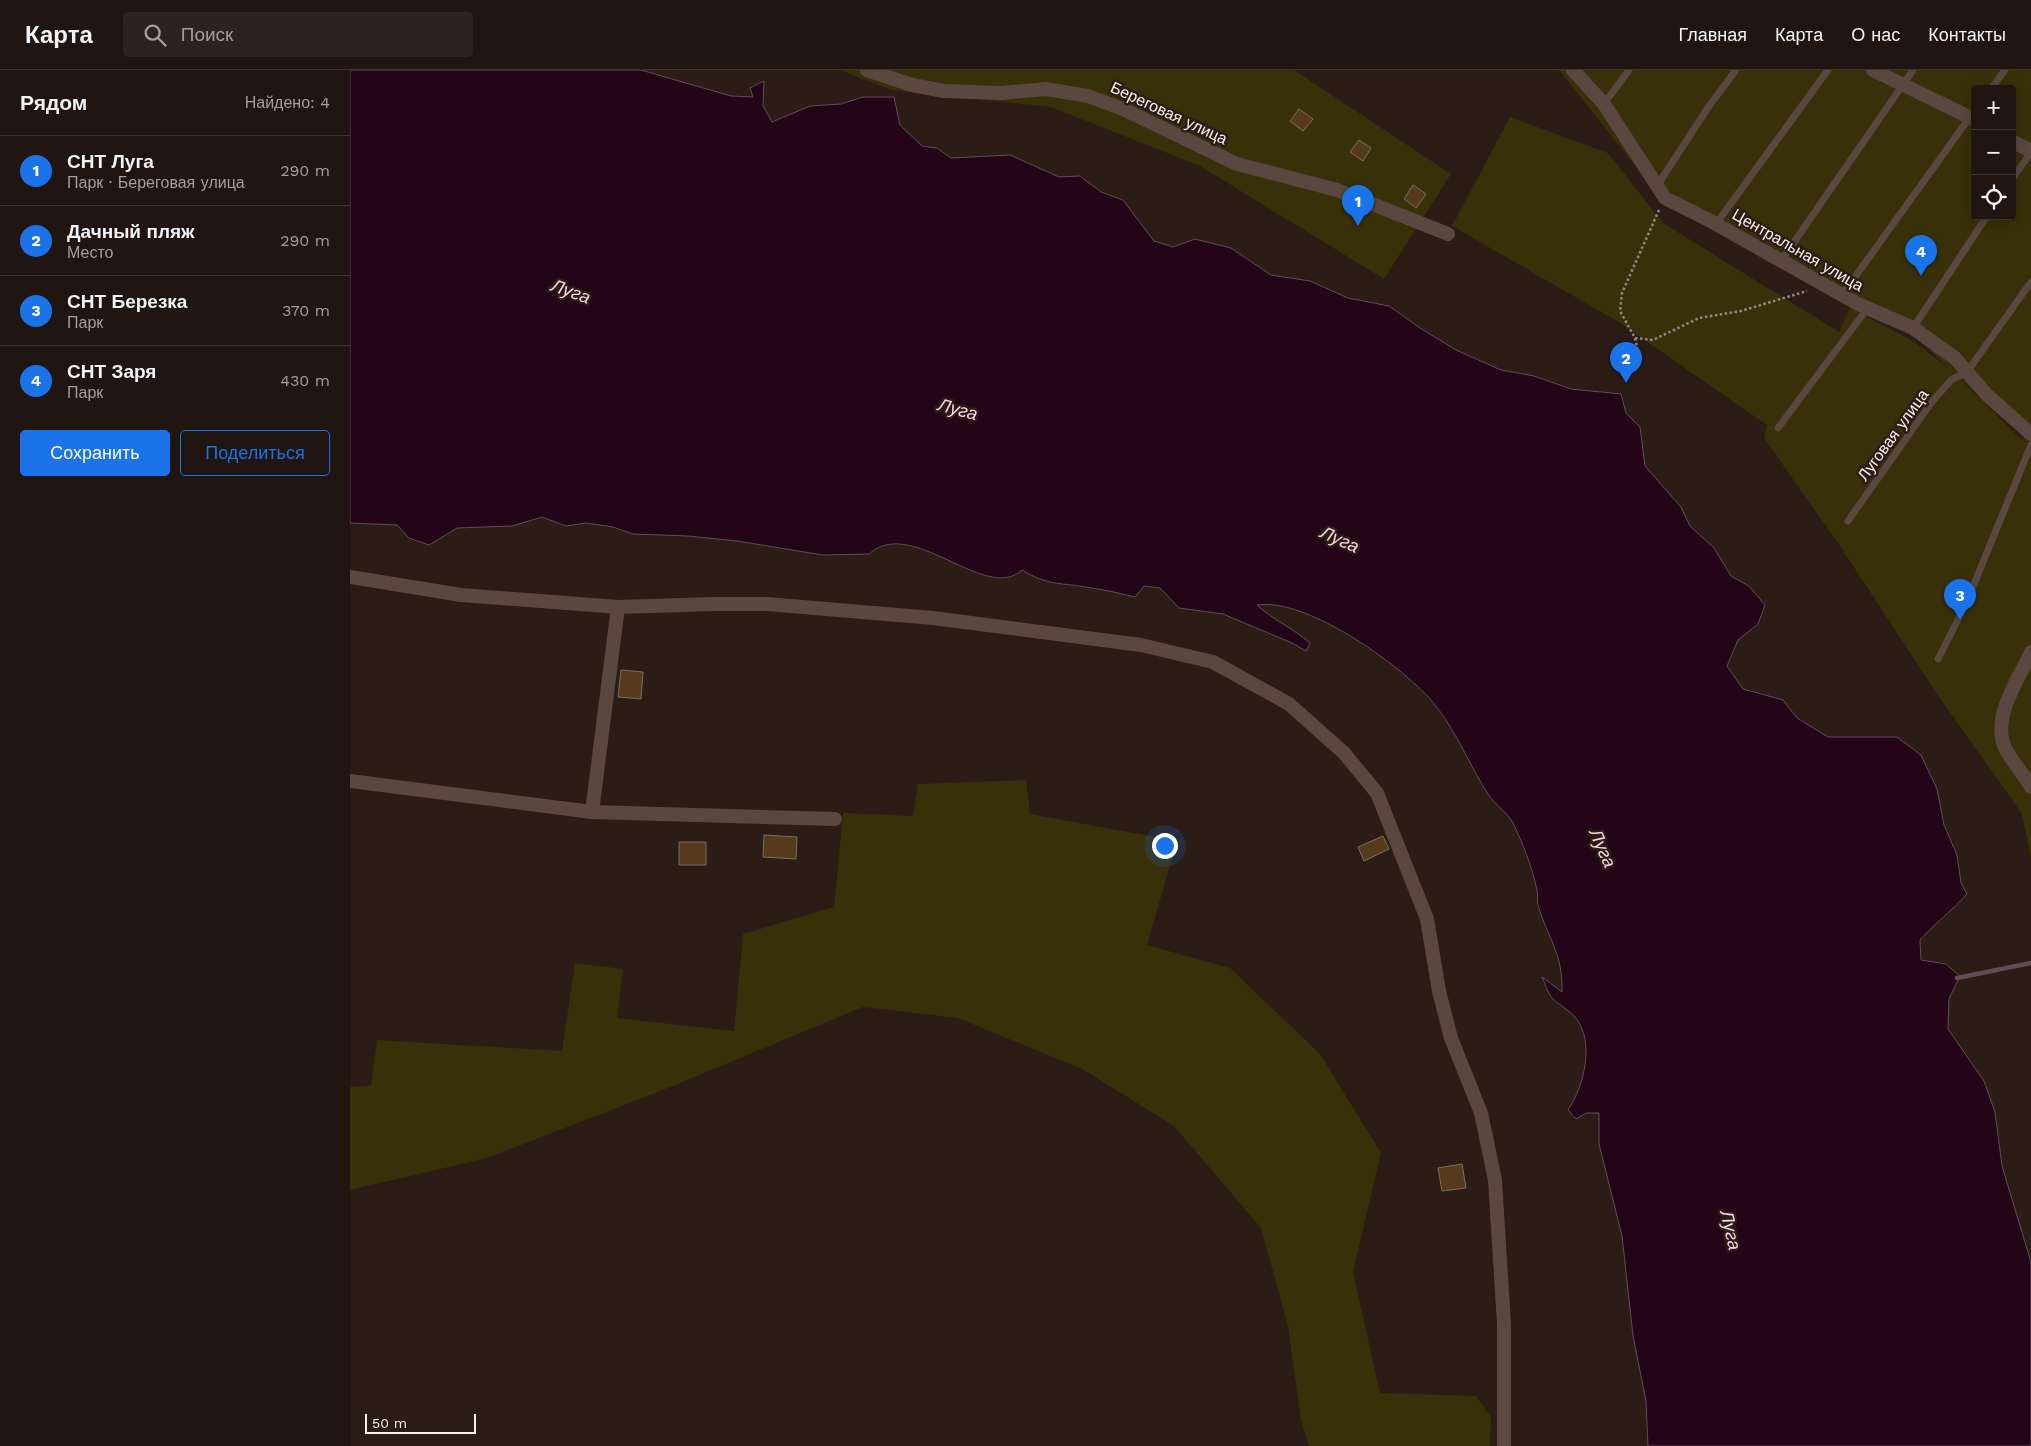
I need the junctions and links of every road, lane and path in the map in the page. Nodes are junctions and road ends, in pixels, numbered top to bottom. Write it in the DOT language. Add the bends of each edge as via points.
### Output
graph roads {
  1 [pos="867,70"];
  2 [pos="1573,70"];
  3 [pos="1628,70"];
  4 [pos="1736,70"];
  5 [pos="1828,70"];
  6 [pos="1873,70"];
  7 [pos="1914,70"];
  8 [pos="2005,70"];
  9 [pos="1902,85"];
  10 [pos="1994,85"];
  11 [pos="1604,104"];
  12 [pos="1971,115"];
  13 [pos="1971,119"];
  14 [pos="2016,143"];
  15 [pos="2031,152"];
  16 [pos="2015,175"];
  17 [pos="1661,192"];
  18 [pos="1984,220"];
  19 [pos="1716,224"];
  20 [pos="1448,234"];
  21 [pos="1781,261"];
  22 [pos="2031,282"];
  23 [pos="1825,286"];
  24 [pos="1842,295"];
  25 [pos="1867,309"];
  26 [pos="1912,328"];
  27 [pos="1635,338"];
  28 [pos="1638,364"];
  29 [pos="1967,372"];
  30 [pos="1778,428"];
  31 [pos="2031,434"];
  32 [pos="2031,445"];
  33 [pos="1848,521"];
  34 [pos="350,577"];
  35 [pos="618,607"];
  36 [pos="2031,652"];
  37 [pos="1938,659"];
  38 [pos="350,780"];
  39 [pos="2031,787"];
  40 [pos="592,812"];
  41 [pos="835,820"];
  42 [pos="1504,1446"];
  1 -- 20 [label="street, Береговая улица" via="944,92 1002,93 1046,88 1088,96 1123,108 1238,164 1337,190"];
  2 -- 11 [label="street"];
  3 -- 11 [label="lane"];
  4 -- 17 [label="lane" via="1707,109"];
  5 -- 19 [label="lane"];
  6 -- 9 [label="street"];
  7 -- 9 [label="lane"];
  8 -- 10 [label="lane"];
  9 -- 12 [label="street"];
  9 -- 21 [label="lane"];
  11 -- 17 [label="street"];
  13 -- 24 [label="lane"];
  14 -- 15 [label="street"];
  15 -- 16 [label="lane"];
  17 -- 19 [label="street, Центральная улица"];
  17 -- 27 [label="path" via="1622,293 1620,310"];
  18 -- 26 [label="lane"];
  19 -- 21 [label="street, Центральная улица"];
  21 -- 23 [label="street, Центральная улица"];
  22 -- 29 [label="lane"];
  23 -- 24 [label="street, Центральная улица"];
  23 -- 27 [label="path" via="1741,310 1699,318 1653,340"];
  24 -- 25 [label="street, Центральная улица"];
  25 -- 26 [label="street, Центральная улица"];
  25 -- 30 [label="lane"];
  26 -- 29 [label="street, Центральная улица" via="1955,358"];
  27 -- 28 [label="path"];
  29 -- 31 [label="street, Центральная улица" via="1987,395"];
  29 -- 33 [label="lane, Луговая улица" via="1952,380 1931,403"];
  32 -- 37 [label="lane" via="1965,606"];
  34 -- 35 [label="street" via="461,595"];
  35 -- 40 [label="street"];
  35 -- 42 [label="street" via="767,604 933,618 1142,645 1213,662 1289,704 1344,753 1377,793 1427,919 1451,1038 1481,1113 1495,1180 1504,1324"];
  36 -- 39 [label="street" via="2003,712 2002,732 2005,746"];
  38 -- 40 [label="street"];
  40 -- 41 [label="street"];
}
